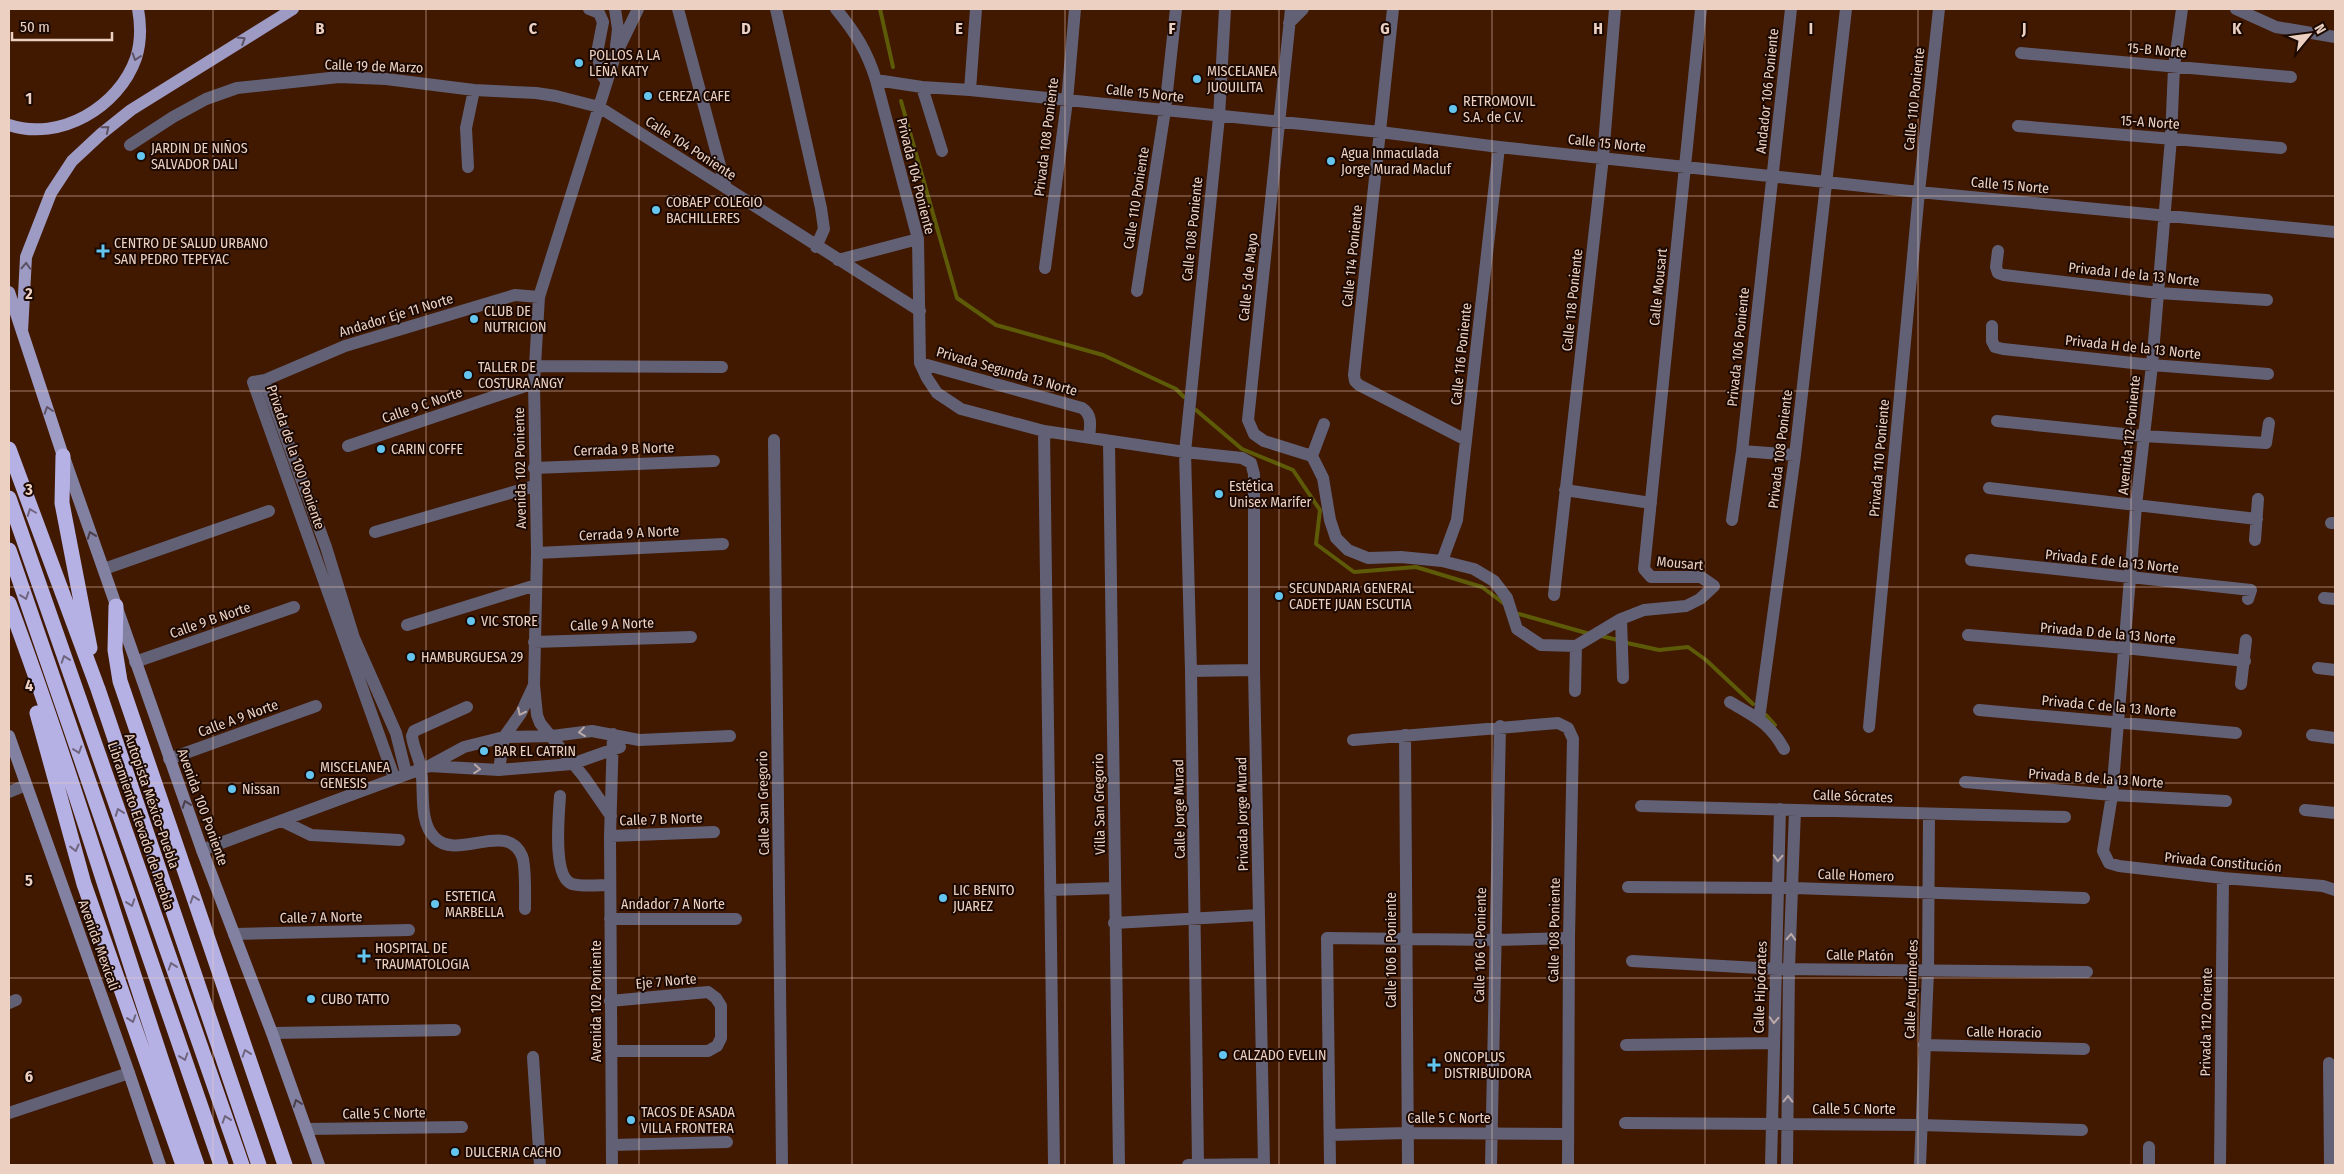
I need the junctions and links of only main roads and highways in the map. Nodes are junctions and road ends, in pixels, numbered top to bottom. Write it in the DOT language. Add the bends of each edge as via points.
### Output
graph roads {
  1 [pos="138,9"];
  2 [pos="294,9"];
  3 [pos="9,125"];
  4 [pos="9,292"];
  5 [pos="22,332"];
  6 [pos="9,449"];
  7 [pos="63,456"];
  8 [pos="9,498"];
  9 [pos="9,550"];
  10 [pos="9,603"];
  11 [pos="116,606"];
  12 [pos="9,620"];
  13 [pos="98,689"];
  14 [pos="184,1165"];
  15 [pos="197,1165"];
  16 [pos="221,1165"];
  17 [pos="242,1165"];
  18 [pos="259,1165"];
  19 [pos="285,1165"];
  1 -- 3 [label="main road, one-way" via="140,33 136,56 128,76 106,101 88,115 59,127 32,130"];
  5 -- 2 [label="main road, one-way" via="26,257 52,193 72,161 131,110"];
  4 -- 5 [label="main road"];
  7 -- 5 [label="main road, one-way"];
  13 -- 6 [label="highway, Autopista México-Puebla, one-way"];
  7 -- 13 [label="highway" via="62,503"];
  17 -- 8 [label="highway, Libramiento Elevado de Puebla, one-way"];
  9 -- 16 [label="highway, one-way"];
  10 -- 15 [label="highway"];
  19 -- 11 [label="highway, one-way" via="125,696 115,650"];
  12 -- 14 [label="highway, one-way" via="84,884"];
  13 -- 18 [label="highway, Autopista México-Puebla"];
}
